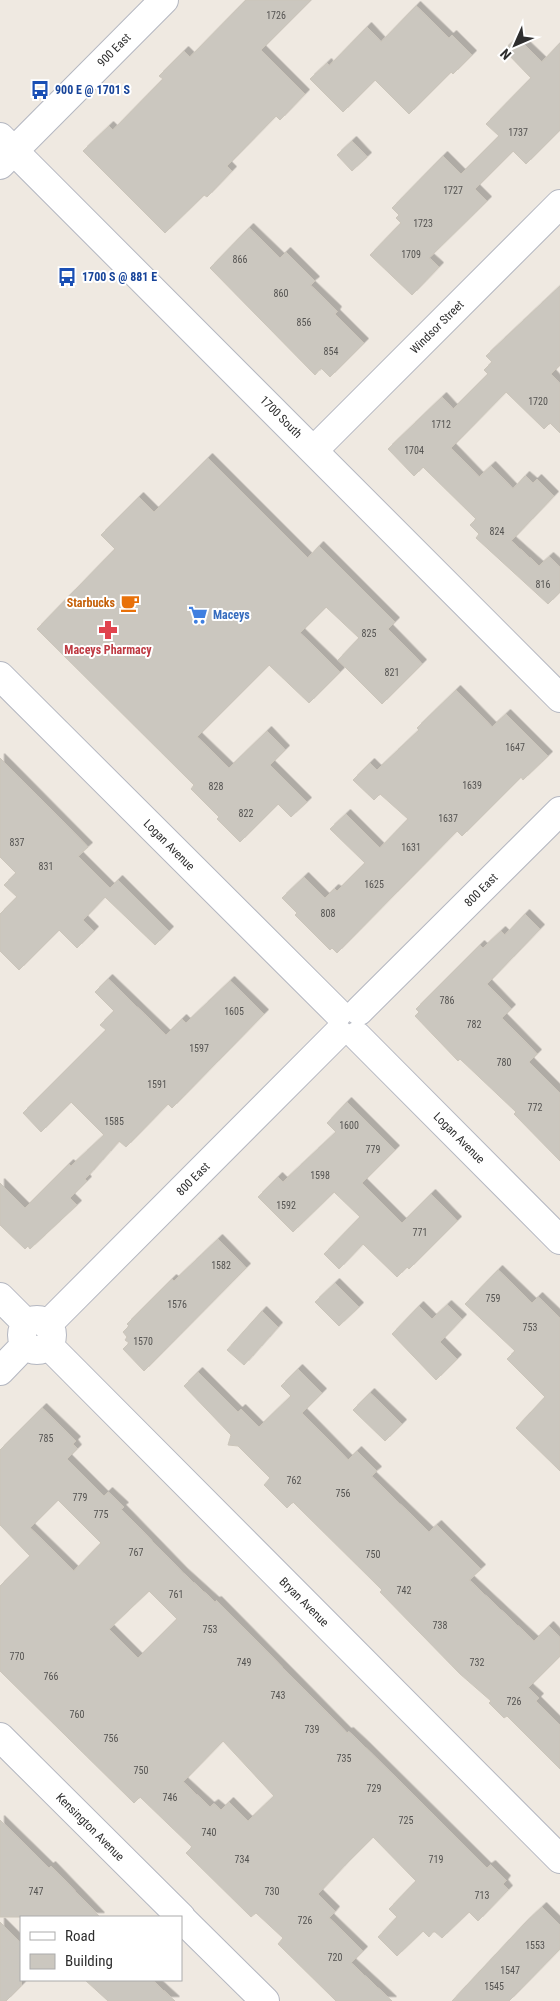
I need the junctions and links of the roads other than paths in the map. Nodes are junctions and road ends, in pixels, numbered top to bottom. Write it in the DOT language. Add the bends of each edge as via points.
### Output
graph roads {
  1 [pos="164,0"];
  2 [pos="4,151"];
  3 [pos="560,204"];
  4 [pos="314,450"];
  5 [pos="0,676"];
  6 [pos="560,698"];
  7 [pos="560,811"];
  8 [pos="348,1023"];
  9 [pos="560,1240"];
  10 [pos="0,1297"];
  11 [pos="37,1335"];
  12 [pos="0,1371"];
  13 [pos="0,1737"];
  14 [pos="560,1859"];
  15 [pos="179,1916"];
  16 [pos="182,1919"];
  17 [pos="265,2001"];
  1 -- 2 [label="street, 900 East"];
  2 -- 4 [label="street, 1700 South"];
  3 -- 4 [label="street, Windsor Street"];
  4 -- 6 [label="street, 1700 South"];
  5 -- 8 [label="street, Logan Avenue"];
  7 -- 8 [label="street, 800 East"];
  8 -- 9 [label="street, Logan Avenue"];
  8 -- 11 [label="street, 800 East"];
  10 -- 11 [label="street, Bryan Avenue"];
  11 -- 12 [label="street, 800 East"];
  11 -- 14 [label="street, Bryan Avenue"];
  13 -- 15 [label="street, Kensington Avenue"];
  16 -- 17 [label="street, Kensington Avenue"];
}
